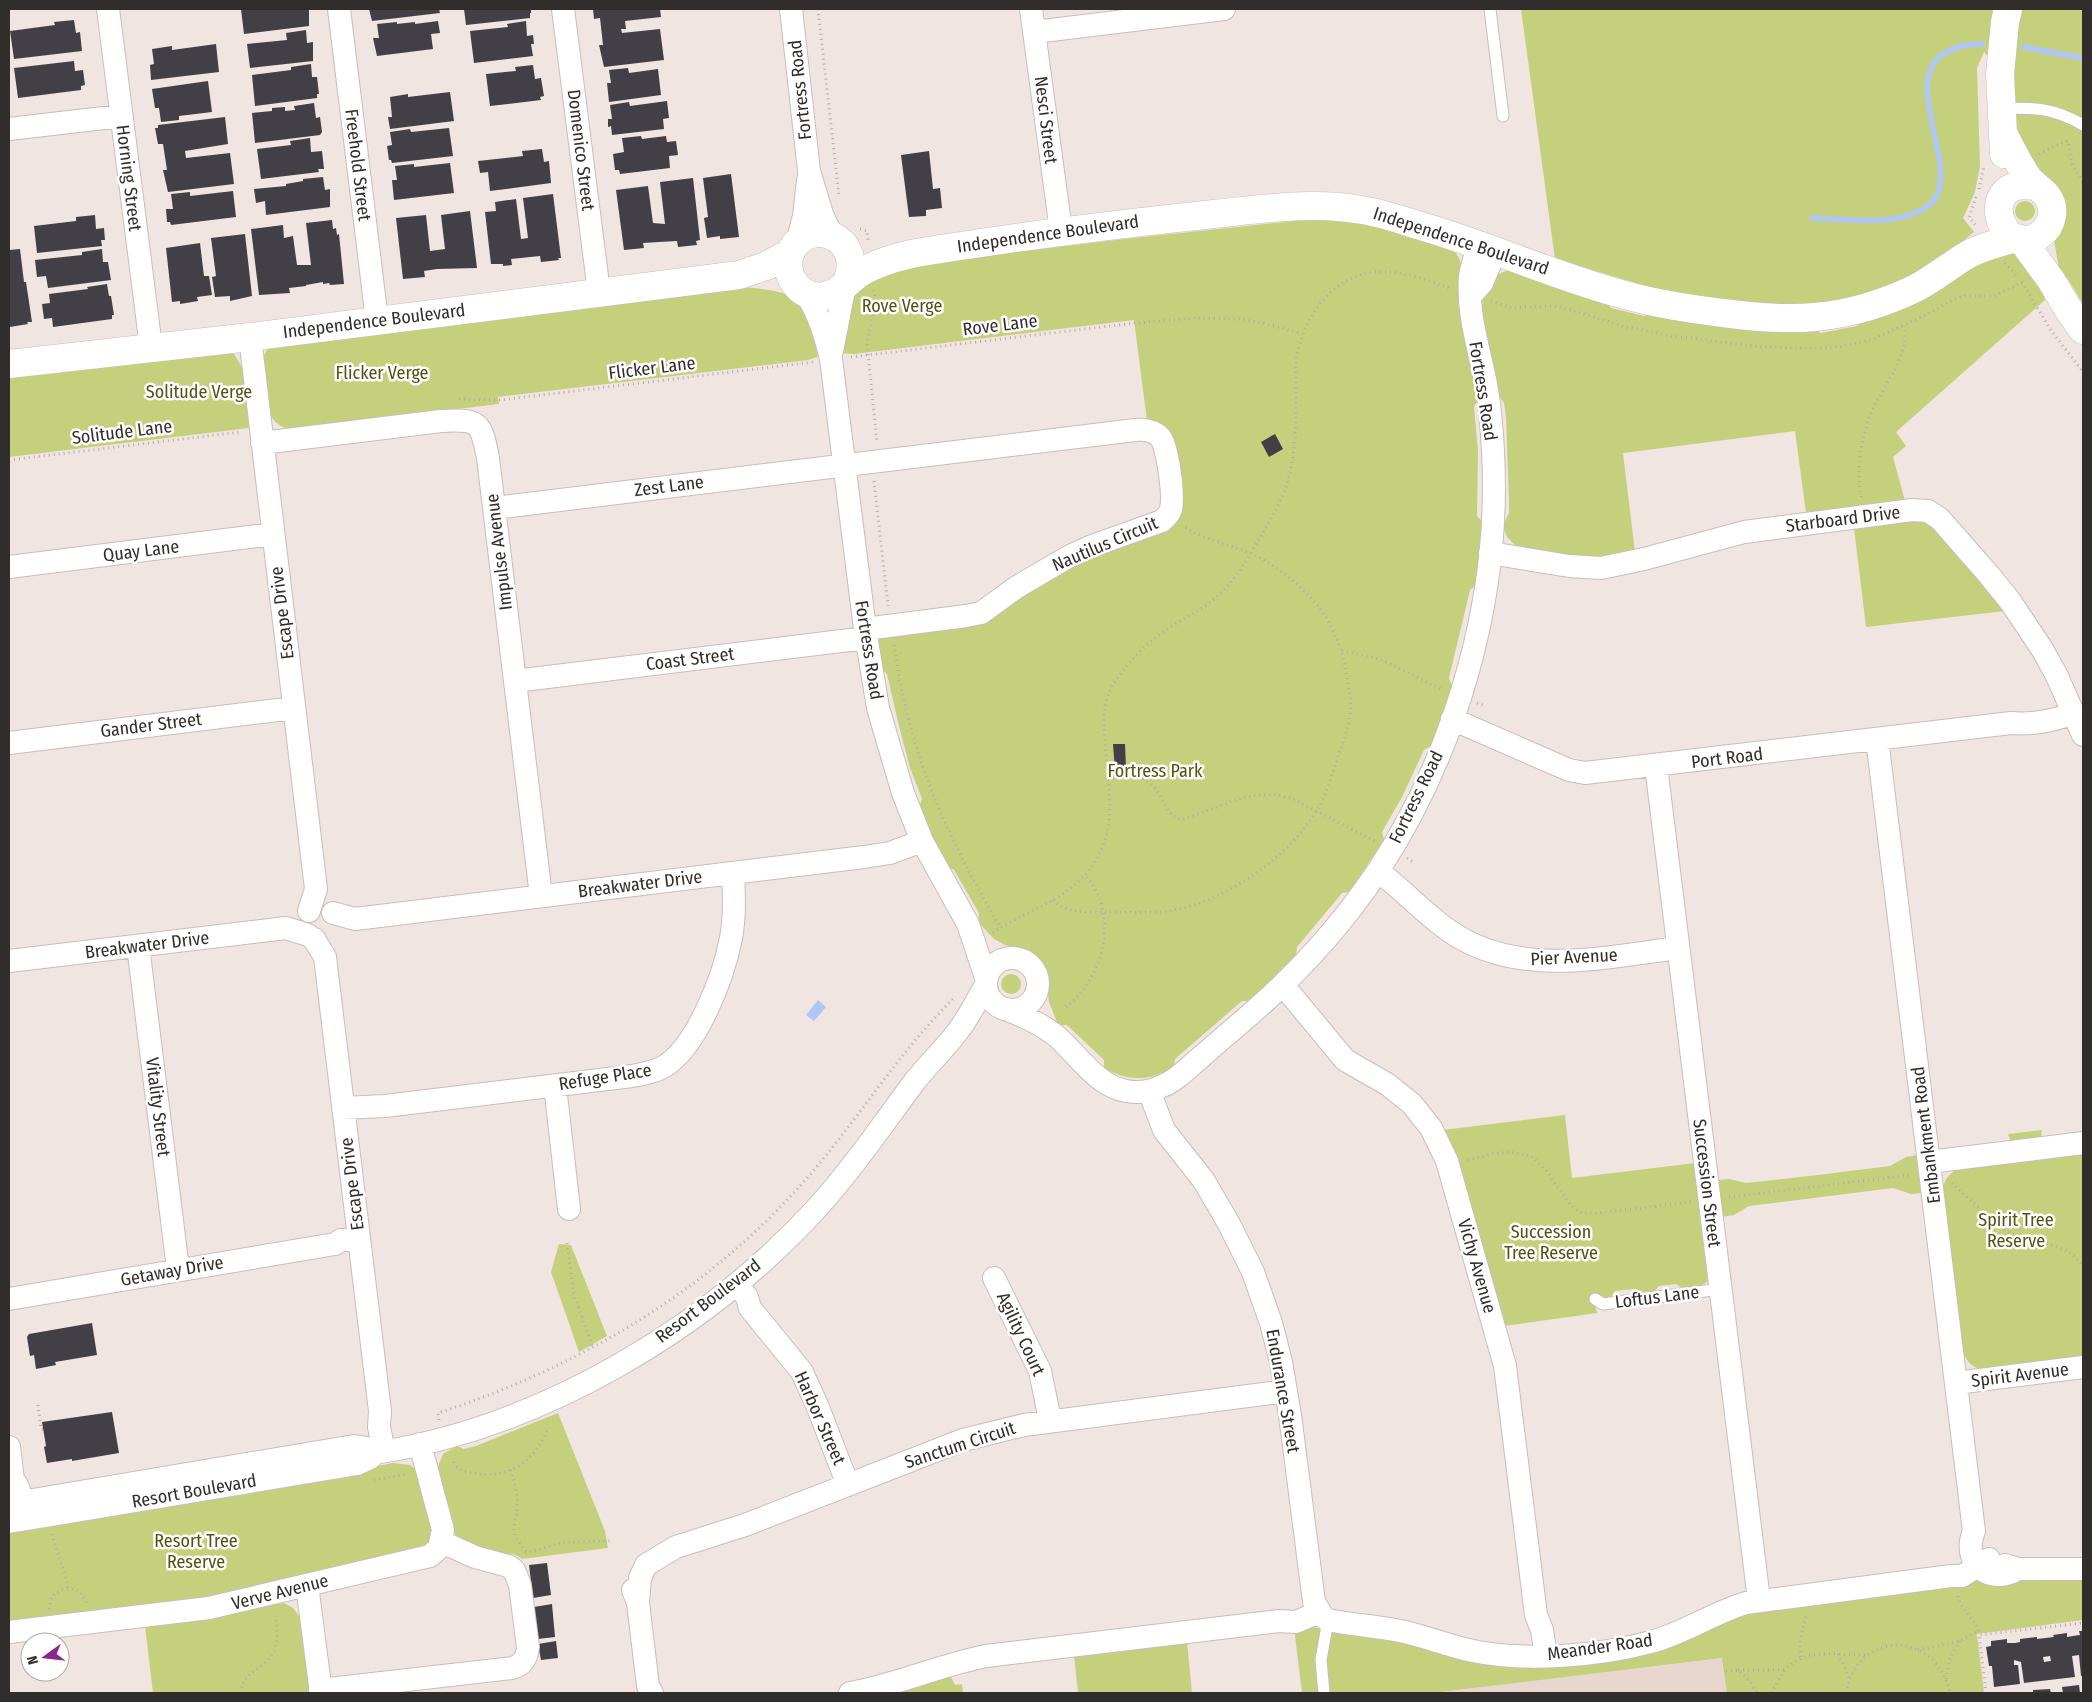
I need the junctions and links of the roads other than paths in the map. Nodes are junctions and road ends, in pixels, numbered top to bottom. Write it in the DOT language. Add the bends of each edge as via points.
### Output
graph roads {
  1 [pos="108,9"];
  2 [pos="339,9"];
  3 [pos="564,9"];
  4 [pos="791,9"];
  5 [pos="1032,9"];
  6 [pos="1224,9"];
  7 [pos="1490,9"];
  8 [pos="2006,16"];
  9 [pos="1034,32"];
  10 [pos="121,116"];
  11 [pos="1503,116"];
  12 [pos="2003,122"];
  13 [pos="2083,125"];
  14 [pos="9,129"];
  15 [pos="809,171"];
  16 [pos="2033,186"];
  17 [pos="2000,203"];
  18 [pos="2048,227"];
  19 [pos="1060,231"];
  20 [pos="837,238"];
  21 [pos="2019,238"];
  22 [pos="1488,247"];
  23 [pos="794,248"];
  24 [pos="909,254"];
  25 [pos="1966,256"];
  26 [pos="739,275"];
  27 [pos="2052,280"];
  28 [pos="846,283"];
  29 [pos="801,290"];
  30 [pos="598,292"];
  31 [pos="377,320"];
  32 [pos="2083,330"];
  33 [pos="250,337"];
  34 [pos="151,347"];
  35 [pos="831,359"];
  36 [pos="9,364"];
  37 [pos="262,443"];
  38 [pos="844,465"];
  39 [pos="494,508"];
  40 [pos="273,534"];
  41 [pos="1490,553"];
  42 [pos="9,567"];
  43 [pos="865,633"];
  44 [pos="515,681"];
  45 [pos="2071,705"];
  46 [pos="294,708"];
  47 [pos="1452,720"];
  48 [pos="2083,735"];
  49 [pos="1877,739"];
  50 [pos="9,742"];
  51 [pos="1656,766"];
  52 [pos="922,841"];
  53 [pos="1378,871"];
  54 [pos="733,873"];
  55 [pos="541,896"];
  56 [pos="968,924"];
  57 [pos="321,928"];
  58 [pos="138,946"];
  59 [pos="1678,948"];
  60 [pos="1014,958"];
  61 [pos="9,961"];
  62 [pos="986,982"];
  63 [pos="1283,985"];
  64 [pos="1037,990"];
  65 [pos="1006,1010"];
  66 [pos="958,1031"];
  67 [pos="1056,1036"];
  68 [pos="555,1086"];
  69 [pos="1148,1091"];
  70 [pos="350,1110"];
  71 [pos="2083,1143"];
  72 [pos="1929,1162"];
  73 [pos="569,1209"];
  74 [pos="359,1241"];
  75 [pos="178,1269"];
  76 [pos="994,1278"];
  77 [pos="733,1286"];
  78 [pos="1721,1289"];
  79 [pos="9,1299"];
  80 [pos="1595,1299"];
  81 [pos="2083,1367"];
  82 [pos="1956,1383"];
  83 [pos="1286,1391"];
  84 [pos="1050,1420"];
  85 [pos="420,1444"];
  86 [pos="9,1448"];
  87 [pos="384,1451"];
  88 [pos="848,1485"];
  89 [pos="15,1512"];
  90 [pos="442,1542"];
  91 [pos="1982,1559"];
  92 [pos="2083,1569"];
  93 [pos="307,1585"];
  94 [pos="1759,1600"];
  95 [pos="1320,1612"];
  96 [pos="9,1632"];
  97 [pos="1540,1656"];
  98 [pos="321,1691"];
  99 [pos="649,1691"];
  100 [pos="850,1693"];
  101 [pos="1324,1693"];
  1 -- 10 [label="street, Horning Street"];
  2 -- 31 [label="street, Freehold Street"];
  3 -- 30 [label="street, Domenico Street"];
  4 -- 15 [label="street, Fortress Road"];
  5 -- 9 [label="street, Nesci Street"];
  6 -- 9 [label="street"];
  7 -- 11 [label="lane"];
  8 -- 12 [label="street" via="2000,74"];
  9 -- 19 [label="street, Nesci Street"];
  10 -- 14 [label="street"];
  10 -- 34 [label="street, Horning Street"];
  12 -- 13 [label="lane" via="2040,108 2057,111"];
  12 -- 16 [label="street" via="2020,167"];
  12 -- 17 [label="street"];
  15 -- 20 [label="street, Fortress Road" via="822,214"];
  15 -- 23 [label="street, Fortress Road" via="804,216"];
  16 -- 17 [label="street" via="2015,187"];
  16 -- 18 [label="street" via="2047,195 2051,203"];
  17 -- 21 [label="street" via="1998,216 2004,230"];
  17 -- 25 [label="street, Independence Boulevard"];
  18 -- 21 [label="street" via="2037,236"];
  18 -- 27 [label="street"];
  19 -- 22 [label="street, Independence Boulevard" via="1307,205 1366,210"];
  19 -- 24 [label="street, Independence Boulevard"];
  20 -- 23 [label="street" via="823,233 813,234 804,237"];
  20 -- 24 [label="street, Independence Boulevard"];
  20 -- 28 [label="street" via="848,250 851,260"];
  21 -- 25 [label="street, Independence Boulevard"];
  21 -- 27 [label="street"];
  22 -- 25 [label="street, Independence Boulevard" via="1644,300 1782,319 1813,318 1865,308 1918,287"];
  22 -- 41 [label="street, Fortress Road" via="1482,283 1471,295 1470,311 1486,384 1493,455"];
  23 -- 26 [label="street, Independence Boulevard" via="766,266"];
  23 -- 29 [label="street" via="788,270"];
  24 -- 28 [label="street, Independence Boulevard" via="863,270"];
  26 -- 29 [label="street, Independence Boulevard"];
  26 -- 30 [label="street, Independence Boulevard"];
  27 -- 32 [label="street"];
  28 -- 29 [label="street" via="838,291 822,297"];
  28 -- 35 [label="street, Fortress Road"];
  29 -- 35 [label="street, Fortress Road" via="815,307"];
  30 -- 31 [label="street, Independence Boulevard"];
  31 -- 33 [label="street, Independence Boulevard"];
  33 -- 34 [label="street, Independence Boulevard"];
  33 -- 37 [label="street, Escape Drive"];
  34 -- 36 [label="street, Independence Boulevard"];
  35 -- 38 [label="street, Fortress Road"];
  37 -- 39 [label="street, Impulse Avenue" via="441,421 469,421 479,427 484,439"];
  37 -- 40 [label="street, Escape Drive"];
  38 -- 39 [label="street, Zest Lane"];
  38 -- 43 [label="street, Fortress Road"];
  38 -- 43 [label="street, Nautilus Circuit" via="1144,430 1160,437 1166,451 1172,500 1168,516 1068,557 981,613"];
  39 -- 44 [label="street, Impulse Avenue"];
  40 -- 42 [label="street, Quay Lane"];
  40 -- 46 [label="street, Escape Drive"];
  41 -- 45 [label="street, Starboard Drive" via="1601,568 1644,560 1744,532 1912,510 1928,511 1949,528 2010,601 2042,650"];
  41 -- 47 [label="street, Fortress Road" via="1473,650"];
  43 -- 44 [label="street, Coast Street"];
  43 -- 52 [label="street, Fortress Road" via="889,750"];
  44 -- 55 [label="street, Impulse Avenue"];
  45 -- 48 [label="street, Starboard Drive"];
  45 -- 49 [label="street, Port Road" via="2059,704 2011,723"];
  46 -- 50 [label="street, Gander Street"];
  46 -- 57 [label="street, Escape Drive"];
  47 -- 51 [label="street, Port Road" via="1576,772 1598,773"];
  47 -- 53 [label="street, Fortress Road" via="1418,800"];
  49 -- 51 [label="street, Port Road"];
  49 -- 72 [label="street, Embankment Road"];
  51 -- 59 [label="street, Succession Street"];
  52 -- 54 [label="street, Breakwater Drive" via="880,855"];
  52 -- 56 [label="street, Fortress Road"];
  53 -- 59 [label="street, Pier Avenue" via="1448,930 1475,946 1511,958 1560,961"];
  53 -- 63 [label="street, Fortress Road"];
  54 -- 55 [label="street, Breakwater Drive"];
  54 -- 68 [label="street, Refuge Place" via="734,915 727,958 704,1016 682,1050 665,1066 643,1074"];
  55 -- 57 [label="street, Breakwater Drive" via="355,919"];
  56 -- 60 [label="street, Fortress Road" via="992,933"];
  56 -- 62 [label="street, Fortress Road"];
  57 -- 58 [label="street, Breakwater Drive" via="286,928"];
  57 -- 70 [label="street, Escape Drive"];
  58 -- 61 [label="street, Breakwater Drive"];
  58 -- 75 [label="street, Vitality Street"];
  59 -- 78 [label="street, Succession Street"];
  60 -- 62 [label="street" via="993,965"];
  60 -- 64 [label="street" via="1028,963 1033,969 1037,975"];
  62 -- 65 [label="street" via="991,1001"];
  62 -- 66 [label="street, Resort Boulevard"];
  63 -- 69 [label="street, Fortress Road" via="1171,1082"];
  63 -- 97 [label="street, Vichy Avenue" via="1345,1060 1387,1084 1412,1104 1431,1128 1447,1160 1505,1366 1536,1615 1531,1632"];
  64 -- 65 [label="street" via="1031,1003 1025,1007"];
  64 -- 67 [label="street, Fortress Road"];
  65 -- 66 [label="street, Resort Boulevard"];
  65 -- 67 [label="street, Fortress Road"];
  66 -- 77 [label="street, Resort Boulevard" via="922,1072 836,1186 793,1233"];
  67 -- 69 [label="street, Fortress Road" via="1086,1066 1115,1088"];
  68 -- 70 [label="street, Refuge Place"];
  68 -- 73 [label="street"];
  69 -- 83 [label="street, Endurance Street" via="1164,1130 1204,1182 1242,1248 1271,1323"];
  70 -- 74 [label="street, Escape Drive"];
  71 -- 72 [label="street"];
  72 -- 82 [label="street, Embankment Road"];
  74 -- 75 [label="street, Getaway Drive" via="341,1240 335,1244"];
  74 -- 87 [label="street, Escape Drive" via="380,1411 386,1421"];
  75 -- 79 [label="street, Getaway Drive"];
  76 -- 84 [label="street, Agility Court" via="1040,1371"];
  77 -- 85 [label="street, Resort Boulevard" via="660,1339 583,1384 503,1419"];
  77 -- 88 [label="street, Harbor Street" via="747,1297 750,1308 802,1372"];
  78 -- 80 [label="lane, Loftus Lane" via="1603,1304"];
  78 -- 94 [label="street, Succession Street"];
  81 -- 82 [label="street, Spirit Avenue"];
  82 -- 91 [label="street, Embankment Road" via="1974,1531 1979,1535"];
  83 -- 84 [label="street, Sanctum Circuit"];
  83 -- 95 [label="street, Endurance Street"];
  84 -- 88 [label="street, Sanctum Circuit" via="981,1434"];
  85 -- 87 [label="street, Resort Boulevard"];
  85 -- 90 [label="street" via="442,1522"];
  86 -- 89 [label="street" via="13,1480 10,1490"];
  87 -- 89 [label="street, Resort Boulevard" via="362,1446 330,1459"];
  88 -- 99 [label="street, Sanctum Circuit" via="722,1534 676,1547 660,1547 640,1558 632,1579"];
  90 -- 93 [label="street, Verve Avenue" via="435,1553 424,1558"];
  90 -- 98 [label="street" via="514,1570 518,1577 528,1650 523,1662 518,1666"];
  91 -- 92 [label="street" via="1988,1574 1994,1576 2004,1576 2018,1569"];
  91 -- 94 [label="street, Meander Road" via="1955,1586"];
  93 -- 96 [label="street, Verve Avenue" via="192,1611"];
  93 -- 98 [label="street"];
  94 -- 97 [label="street, Meander Road" via="1645,1643"];
  95 -- 97 [label="street, Meander Road" via="1484,1653"];
  95 -- 100 [label="street" via="1293,1611 1279,1621 986,1656 878,1688"];
  95 -- 101 [label="lane"];
}
